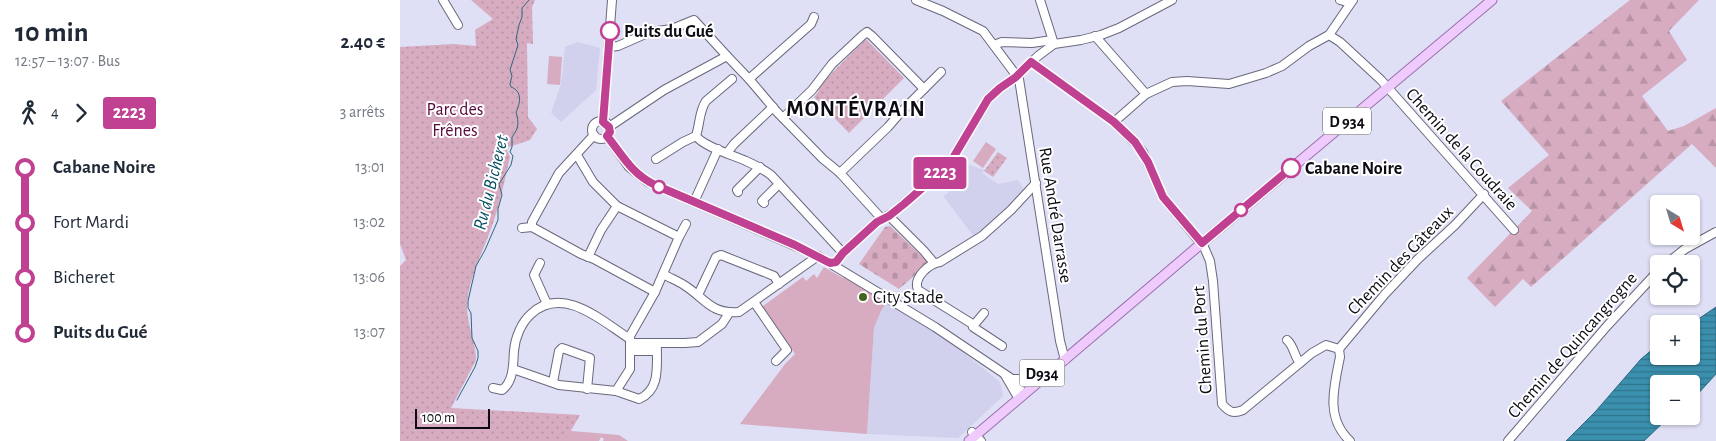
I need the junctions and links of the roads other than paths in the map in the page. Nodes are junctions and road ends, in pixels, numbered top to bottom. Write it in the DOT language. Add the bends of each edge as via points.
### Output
graph roads {
  1 [pos="443,0"];
  2 [pos="612,0"];
  3 [pos="916,0"];
  4 [pos="1040,0"];
  5 [pos="1172,0"];
  6 [pos="1340,0"];
  7 [pos="1492,0"];
  8 [pos="1351,1"];
  9 [pos="814,17"];
  10 [pos="458,25"];
  11 [pos="1330,35"];
  12 [pos="1095,36"];
  13 [pos="1053,42"];
  14 [pos="994,45"];
  15 [pos="609,47"];
  16 [pos="727,56"];
  17 [pos="1031,62"];
  18 [pos="941,72"];
  19 [pos="1016,77"];
  20 [pos="732,79"];
  21 [pos="749,79"];
  22 [pos="1387,88"];
  23 [pos="924,89"];
  24 [pos="1146,94"];
  25 [pos="772,107"];
  26 [pos="783,118"];
  27 [pos="1114,122"];
  28 [pos="606,124"];
  29 [pos="594,136"];
  30 [pos="607,136"];
  31 [pos="696,136"];
  32 [pos="718,149"];
  33 [pos="727,153"];
  34 [pos="576,156"];
  35 [pos="656,159"];
  36 [pos="760,167"];
  37 [pos="840,173"];
  38 [pos="1036,182"];
  39 [pos="779,184"];
  40 [pos="738,192"];
  41 [pos="1484,194"];
  42 [pos="694,202"];
  43 [pos="764,203"];
  44 [pos="617,206"];
  45 [pos="885,218"];
  46 [pos="686,224"];
  47 [pos="532,227"];
  48 [pos="522,228"];
  49 [pos="1514,230"];
  50 [pos="1716,232"];
  51 [pos="680,237"];
  52 [pos="1202,243"];
  53 [pos="843,253"];
  54 [pos="1677,255"];
  55 [pos="588,256"];
  56 [pos="818,256"];
  57 [pos="540,263"];
  58 [pos="830,263"];
  59 [pos="934,263"];
  60 [pos="663,274"];
  61 [pos="1650,280"];
  62 [pos="780,284"];
  63 [pos="655,292"];
  64 [pos="698,295"];
  65 [pos="754,302"];
  66 [pos="546,304"];
  67 [pos="730,313"];
  68 [pos="984,313"];
  69 [pos="974,325"];
  70 [pos="1287,340"];
  71 [pos="630,344"];
  72 [pos="1002,346"];
  73 [pos="656,347"];
  74 [pos="1339,349"];
  75 [pos="1065,357"];
  76 [pos="776,361"];
  77 [pos="1300,363"];
  78 [pos="514,369"];
  79 [pos="1038,376"];
  80 [pos="1008,377"];
  81 [pos="553,382"];
  82 [pos="493,388"];
  83 [pos="587,389"];
  84 [pos="616,391"];
  85 [pos="1019,393"];
  86 [pos="974,438"];
  87 [pos="963,441"];
  88 [pos="1350,441"];
  89 [pos="1508,441"];
  1 -- 10 [label="street"];
  2 -- 15 [label="street"];
  3 -- 14 [label="street, Rue André Darrasse" via="980,29"];
  4 -- 13 [label="street"];
  5 -- 12 [label="street" via="1141,18"];
  6 -- 8 [label="street"];
  7 -- 22 [label="main road, D 934"];
  8 -- 11 [label="street"];
  9 -- 21 [label="street" via="811,24"];
  11 -- 22 [label="street, Chemin de la Coudraie"];
  11 -- 24 [label="street" via="1266,73 1229,84 1172,82"];
  12 -- 13 [label="street"];
  12 -- 24 [label="street"];
  13 -- 14 [label="street" via="1002,42"];
  13 -- 17 [label="street"];
  14 -- 19 [label="street, Rue André Darrasse"];
  15 -- 16 [label="street" via="650,32 672,30 694,20"];
  15 -- 28 [label="street"];
  16 -- 21 [label="street"];
  16 -- 28 [label="street"];
  17 -- 19 [label="street"];
  17 -- 27 [label="street"];
  18 -- 23 [label="street"];
  19 -- 38 [label="street, Rue André Darrasse" via="1019,79"];
  19 -- 45 [label="street" via="988,99 943,170"];
  20 -- 31 [label="street" via="706,101"];
  21 -- 25 [label="street"];
  22 -- 41 [label="street, Chemin de la Coudraie"];
  22 -- 52 [label="main road, D 934"];
  23 -- 26 [label="street" via="867,32 832,64 812,90"];
  23 -- 37 [label="street"];
  24 -- 27 [label="street"];
  25 -- 26 [label="street"];
  25 -- 33 [label="street"];
  26 -- 37 [label="street"];
  27 -- 52 [label="street" via="1135,142 1163,197"];
  28 -- 29 [label="street" via="599,121 593,125"];
  28 -- 30 [label="street" via="610,132"];
  29 -- 30 [label="street" via="600,139"];
  29 -- 34 [label="street"];
  30 -- 42 [label="street" via="622,158 642,178"];
  31 -- 32 [label="street"];
  31 -- 35 [label="street"];
  32 -- 33 [label="street"];
  32 -- 42 [label="street"];
  33 -- 36 [label="street"];
  34 -- 44 [label="street" via="593,182"];
  34 -- 47 [label="street" via="559,173"];
  36 -- 39 [label="street"];
  36 -- 40 [label="street"];
  37 -- 45 [label="street"];
  38 -- 59 [label="street" via="982,236"];
  38 -- 75 [label="street, Rue André Darrasse"];
  39 -- 43 [label="street" via="762,201"];
  39 -- 53 [label="street"];
  41 -- 49 [label="street, Chemin de la Coudraie"];
  41 -- 74 [label="street, Chemin des Gâteaux" via="1385,294"];
  42 -- 56 [label="street"];
  44 -- 51 [label="street"];
  44 -- 55 [label="street"];
  45 -- 53 [label="street"];
  45 -- 59 [label="street"];
  46 -- 51 [label="street"];
  47 -- 48 [label="street"];
  47 -- 55 [label="street"];
  50 -- 54 [label="street"];
  51 -- 60 [label="street"];
  52 -- 75 [label="main road, D 934"];
  52 -- 77 [label="street, Chemin du Port" via="1213,281 1222,404 1228,411 1243,410"];
  53 -- 58 [label="street" via="836,262"];
  55 -- 63 [label="street"];
  56 -- 58 [label="street"];
  56 -- 62 [label="street"];
  57 -- 66 [label="street" via="534,275"];
  58 -- 80 [label="street" via="935,327"];
  59 -- 69 [label="street" via="918,278 918,290"];
  60 -- 63 [label="street"];
  60 -- 64 [label="street"];
  61 -- 89 [label="street, Chemin de Quincangrogne"];
  62 -- 64 [label="street" via="774,276 721,255 716,257"];
  62 -- 65 [label="street"];
  63 -- 71 [label="street"];
  64 -- 67 [label="street" via="711,307"];
  65 -- 67 [label="street" via="739,312"];
  65 -- 76 [label="street" via="787,350"];
  66 -- 71 [label="street" via="571,305 589,312 607,322"];
  66 -- 78 [label="street" via="523,322 514,350"];
  67 -- 73 [label="street" via="722,324 698,342"];
  68 -- 69 [label="street"];
  69 -- 72 [label="street"];
  70 -- 77 [label="street"];
  71 -- 73 [label="street"];
  71 -- 84 [label="street" via="630,369"];
  73 -- 84 [label="street" via="656,382 644,397 639,399"];
  74 -- 77 [label="street, Chemin du Port" via="1321,346"];
  74 -- 88 [label="street" via="1332,406 1338,429"];
  75 -- 79 [label="main road, D934"];
  75 -- 85 [label="main road, D 934"];
  78 -- 81 [label="street"];
  78 -- 82 [label="street" via="502,390"];
  79 -- 80 [label="street"];
  79 -- 85 [label="main road, D934"];
  80 -- 85 [label="street" via="1015,381"];
  81 -- 83 [label="street"];
  81 -- 83 [label="street" via="562,348 590,358"];
  83 -- 84 [label="street"];
  85 -- 86 [label="main road, D 934"];
  86 -- 87 [label="main road"];
}
